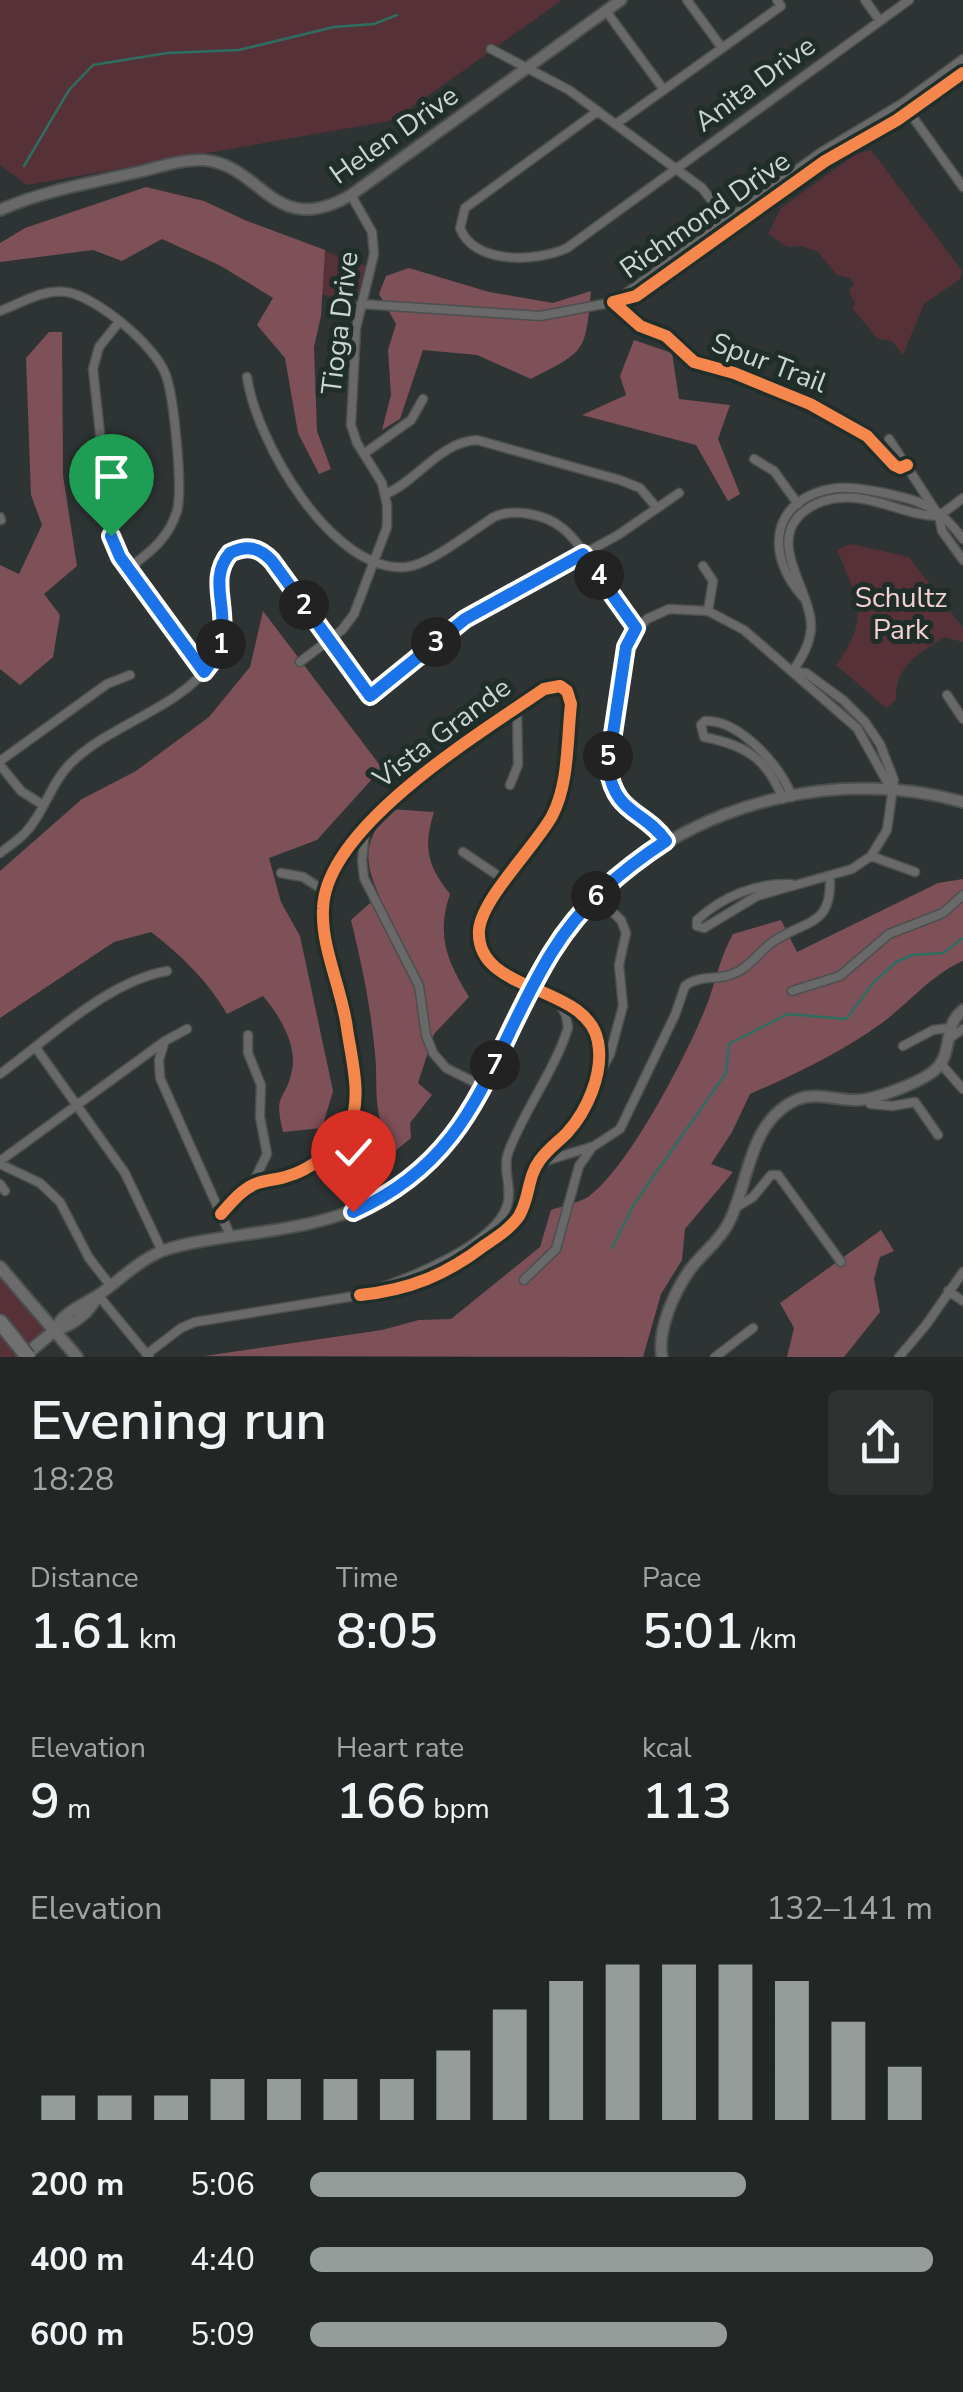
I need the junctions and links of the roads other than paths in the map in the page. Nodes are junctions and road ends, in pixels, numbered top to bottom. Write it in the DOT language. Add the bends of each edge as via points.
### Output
graph roads {
  1 [pos="621,0"];
  2 [pos="687,0"];
  3 [pos="777,0"];
  4 [pos="866,0"];
  5 [pos="909,0"];
  6 [pos="606,11"];
  7 [pos="880,21"];
  8 [pos="722,48"];
  9 [pos="492,49"];
  10 [pos="963,59"];
  11 [pos="528,67"];
  12 [pos="963,73"];
  13 [pos="664,90"];
  14 [pos="902,103"];
  15 [pos="598,111"];
  16 [pos="909,112"];
  17 [pos="616,124"];
  18 [pos="677,170"];
  19 [pos="963,187"];
  20 [pos="352,195"];
  21 [pos="0,210"];
  22 [pos="730,223"];
  23 [pos="361,304"];
  24 [pos="0,311"];
  25 [pos="119,322"];
  26 [pos="247,377"];
  27 [pos="423,400"];
  28 [pos="889,440"];
  29 [pos="364,453"];
  30 [pos="754,459"];
  31 [pos="386,494"];
  32 [pos="678,494"];
  33 [pos="963,498"];
  34 [pos="798,504"];
  35 [pos="656,508"];
  36 [pos="939,516"];
  37 [pos="963,539"];
  38 [pos="583,554"];
  39 [pos="963,560"];
  40 [pos="375,561"];
  41 [pos="704,566"];
  42 [pos="128,569"];
  43 [pos="803,597"];
  44 [pos="708,612"];
  45 [pos="636,628"];
  46 [pos="329,640"];
  47 [pos="300,662"];
  48 [pos="793,670"];
  49 [pos="204,672"];
  50 [pos="130,676"];
  51 [pos="947,694"];
  52 [pos="517,708"];
  53 [pos="963,720"];
  54 [pos="0,763"];
  55 [pos="510,784"];
  56 [pos="891,789"];
  57 [pos="787,798"];
  58 [pos="963,802"];
  59 [pos="43,805"];
  60 [pos="366,826"];
  61 [pos="666,841"];
  62 [pos="0,852"];
  63 [pos="463,852"];
  64 [pos="871,856"];
  65 [pos="281,872"];
  66 [pos="916,872"];
  67 [pos="830,878"];
  68 [pos="506,881"];
  69 [pos="791,884"];
  70 [pos="325,890"];
  71 [pos="963,895"];
  72 [pos="595,896"];
  73 [pos="168,971"];
  74 [pos="532,988"];
  75 [pos="792,991"];
  76 [pos="556,1000"];
  77 [pos="963,1010"];
  78 [pos="949,1028"];
  79 [pos="187,1029"];
  80 [pos="963,1029"];
  81 [pos="248,1035"];
  82 [pos="165,1040"];
  83 [pos="947,1040"];
  84 [pos="903,1046"];
  85 [pos="36,1048"];
  86 [pos="941,1064"];
  87 [pos="0,1074"];
  88 [pos="595,1083"];
  89 [pos="484,1087"];
  90 [pos="963,1089"];
  91 [pos="867,1099"];
  92 [pos="78,1104"];
  93 [pos="938,1135"];
  94 [pos="594,1146"];
  95 [pos="0,1162"];
  96 [pos="534,1167"];
  97 [pos="250,1186"];
  98 [pos="735,1208"];
  99 [pos="221,1214"];
  100 [pos="231,1237"];
  101 [pos="162,1252"];
  102 [pos="841,1262"];
  103 [pos="0,1266"];
  104 [pos="963,1272"];
  105 [pos="524,1280"];
  106 [pos="110,1285"];
  107 [pos="948,1291"];
  108 [pos="98,1295"];
  109 [pos="360,1295"];
  110 [pos="963,1301"];
  111 [pos="0,1322"];
  112 [pos="753,1328"];
  113 [pos="54,1330"];
  114 [pos="23,1352"];
  115 [pos="76,1356"];
  116 [pos="148,1356"];
  117 [pos="662,1357"];
  118 [pos="715,1357"];
  119 [pos="899,1357"];
  1 -- 6 [label="street, Helen Drive"];
  2 -- 8 [label="street"];
  3 -- 8 [label="street" via="782,6"];
  4 -- 7 [label="street"];
  5 -- 7 [label="street, Anita Drive"];
  6 -- 11 [label="street, Helen Drive"];
  6 -- 13 [label="street"];
  7 -- 18 [label="street, Anita Drive"];
  8 -- 13 [label="street"];
  9 -- 11 [label="street"];
  10 -- 14 [label="street, Richmond Drive"];
  11 -- 15 [label="street"];
  11 -- 20 [label="street, Helen Drive"];
  12 -- 16 [label="street, Richmond Drive"];
  13 -- 17 [label="street"];
  14 -- 16 [label="street"];
  14 -- 22 [label="street, Richmond Drive" via="833,144"];
  15 -- 17 [label="street"];
  15 -- 18 [label="street, Anita Drive" via="465,208 460,228 468,242 518,258 556,253"];
  16 -- 19 [label="street"];
  16 -- 22 [label="street, Richmond Drive"];
  17 -- 18 [label="street"];
  18 -- 22 [label="street"];
  20 -- 21 [label="street, Helen Drive" via="327,206 286,205 232,168 194,160 57,190"];
  20 -- 23 [label="street, Tioga Drive" via="374,244"];
  22 -- 23 [label="street, Richmond Drive" via="636,296 613,302 540,316"];
  23 -- 29 [label="street, Tioga Drive" via="351,424"];
  24 -- 25 [label="street" via="45,293 68,292 92,300"];
  25 -- 42 [label="street" via="99,346 93,380 109,525"];
  25 -- 42 [label="street" via="168,378 180,482 167,533"];
  26 -- 40 [label="street" via="253,411 280,466 336,538"];
  27 -- 29 [label="street" via="404,426"];
  28 -- 36 [label="street"];
  29 -- 31 [label="street, Tioga Drive"];
  30 -- 34 [label="street" via="774,472"];
  31 -- 35 [label="street" via="456,444 477,440 620,480 640,488"];
  31 -- 40 [label="street" via="387,527"];
  32 -- 35 [label="street"];
  33 -- 36 [label="street"];
  34 -- 36 [label="street" via="820,492 855,488 927,506"];
  34 -- 43 [label="street" via="784,519 778,546"];
  35 -- 38 [label="street"];
  36 -- 37 [label="street"];
  36 -- 39 [label="street"];
  36 -- 43 [label="street" via="844,497 812,506 788,538"];
  38 -- 40 [label="street" via="561,527 511,512 412,566"];
  38 -- 45 [label="street"];
  38 -- 46 [label="street" via="465,619 370,696"];
  40 -- 46 [label="street" via="354,614"];
  41 -- 44 [label="street" via="713,581"];
  42 -- 49 [label="street"];
  43 -- 48 [label="street" via="810,636"];
  44 -- 45 [label="street" via="669,609"];
  44 -- 48 [label="street" via="733,622"];
  45 -- 61 [label="street" via="626,647 608,767 622,804"];
  46 -- 47 [label="street"];
  46 -- 49 [label="street" via="272,561 258,550 239,549 218,572 224,628"];
  48 -- 56 [label="street" via="857,728"];
  49 -- 59 [label="street" via="82,754"];
  50 -- 54 [label="street" via="108,684"];
  51 -- 53 [label="street"];
  52 -- 55 [label="street" via="518,765"];
  52 -- 60 [label="street, Vista Grande" via="404,788"];
  52 -- 68 [label="street, Vista Grande" via="552,686 570,697 558,803"];
  54 -- 59 [label="street" via="21,791"];
  56 -- 57 [label="street"];
  56 -- 58 [label="street"];
  56 -- 64 [label="street" via="887,830"];
  57 -- 57 [label="street" via="780,771 758,747 716,721 701,725 704,737 729,741 760,762"];
  57 -- 61 [label="street" via="722,815"];
  59 -- 62 [label="street" via="25,834"];
  60 -- 70 [label="street, Vista Grande"];
  60 -- 89 [label="street" via="364,878 419,986 428,1044 446,1068"];
  61 -- 72 [label="street"];
  63 -- 68 [label="street"];
  64 -- 66 [label="street"];
  64 -- 67 [label="street"];
  65 -- 70 [label="street"];
  67 -- 69 [label="street"];
  67 -- 94 [label="street" via="828,907 815,921 770,943 735,973 685,986 626,1120"];
  68 -- 74 [label="street, Vista Grande" via="482,916 480,944 494,967"];
  69 -- 69 [label="street" via="740,892 703,914 697,926"];
  70 -- 97 [label="street" via="324,928 346,1019 353,1115 318,1161"];
  71 -- 75 [label="street" via="943,913 879,940 840,976"];
  72 -- 74 [label="street"];
  72 -- 88 [label="street" via="626,933 623,1006"];
  73 -- 85 [label="street" via="121,988"];
  74 -- 76 [label="street, Vista Grande"];
  74 -- 89 [label="street"];
  76 -- 88 [label="street, Vista Grande" via="580,1012 596,1033"];
  76 -- 109 [label="street" via="568,1028 508,1155 510,1194 500,1220 440,1263"];
  77 -- 78 [label="street"];
  78 -- 83 [label="street"];
  78 -- 84 [label="street"];
  79 -- 82 [label="street"];
  80 -- 83 [label="street"];
  81 -- 97 [label="street" via="267,1154"];
  82 -- 92 [label="street"];
  82 -- 99 [label="street" via="160,1078"];
  83 -- 86 [label="street"];
  85 -- 87 [label="street"];
  85 -- 92 [label="street"];
  86 -- 90 [label="street"];
  86 -- 91 [label="street"];
  88 -- 96 [label="street" via="574,1124"];
  89 -- 100 [label="street" via="446,1146 384,1196 332,1219"];
  91 -- 93 [label="street" via="885,1106 915,1102"];
  91 -- 98 [label="street" via="808,1096 777,1114 754,1148"];
  92 -- 95 [label="street"];
  92 -- 101 [label="street" via="126,1173"];
  94 -- 96 [label="street"];
  94 -- 105 [label="street" via="580,1166 556,1249"];
  95 -- 106 [label="street" via="60,1202"];
  96 -- 109 [label="street" via="521,1213 509,1228 446,1272"];
  97 -- 99 [label="street"];
  98 -- 102 [label="street" via="778,1175"];
  98 -- 117 [label="street" via="682,1284 663,1331"];
  99 -- 100 [label="street"];
  100 -- 101 [label="street"];
  101 -- 106 [label="street"];
  103 -- 113 [label="main road"];
  104 -- 107 [label="street"];
  106 -- 108 [label="street"];
  107 -- 110 [label="street"];
  107 -- 119 [label="street"];
  108 -- 113 [label="street" via="74,1322"];
  108 -- 116 [label="street"];
  109 -- 116 [label="street" via="195,1322"];
  111 -- 114 [label="highway"];
  112 -- 118 [label="street"];
  113 -- 114 [label="main road"];
  113 -- 115 [label="main road"];
}
